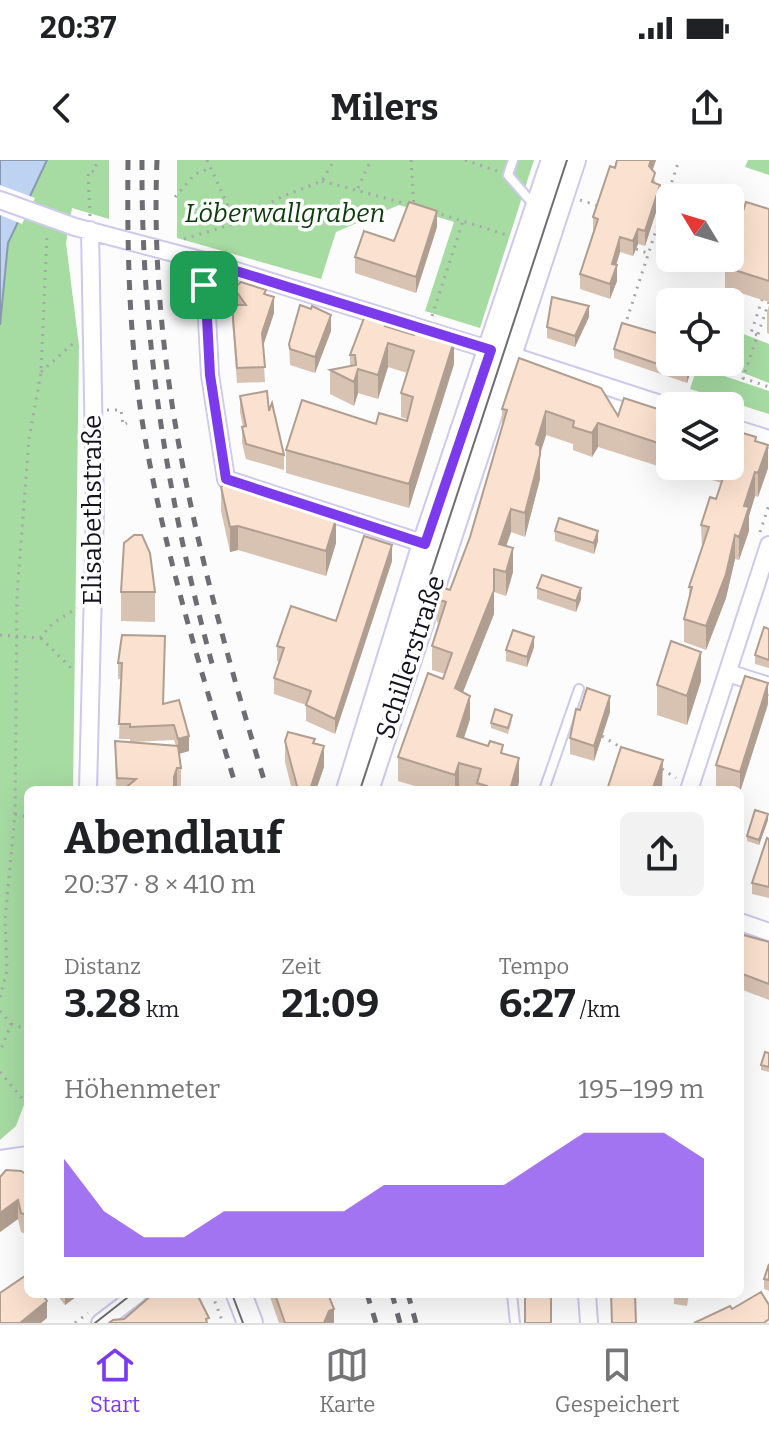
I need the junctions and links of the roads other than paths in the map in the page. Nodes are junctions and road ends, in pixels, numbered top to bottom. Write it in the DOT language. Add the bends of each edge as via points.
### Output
graph roads {
  1 [pos="513,160"];
  2 [pos="554,160"];
  3 [pos="573,160"];
  4 [pos="0,200"];
  5 [pos="537,209"];
  6 [pos="90,230"];
  7 [pos="204,261"];
  8 [pos="500,353"];
  9 [pos="656,403"];
  10 [pos="744,431"];
  11 [pos="769,439"];
  12 [pos="425,544"];
  13 [pos="769,545"];
  14 [pos="728,673"];
  15 [pos="769,686"];
  16 [pos="579,689"];
  17 [pos="88,786"];
  18 [pos="350,786"];
  19 [pos="367,786"];
  20 [pos="545,786"];
  21 [pos="691,786"];
  22 [pos="744,923"];
  23 [pos="769,932"];
  24 [pos="24,1160"];
  25 [pos="0,1163"];
  26 [pos="133,1298"];
  27 [pos="241,1298"];
  28 [pos="512,1298"];
  29 [pos="587,1298"];
  30 [pos="100,1323"];
  31 [pos="250,1323"];
  32 [pos="515,1323"];
  33 [pos="589,1323"];
  1 -- 5 [label="lane" via="508,175"];
  2 -- 5 [label="main road, Schillerstraße"];
  3 -- 8 [label="main road, Schillerstraße"];
  4 -- 6 [label="street"];
  5 -- 8 [label="main road, Schillerstraße"];
  6 -- 7 [label="street"];
  6 -- 17 [label="street, Elisabethstraße" via="95,508"];
  7 -- 8 [label="street"];
  7 -- 12 [label="street" via="210,375 226,479"];
  8 -- 9 [label="street"];
  8 -- 12 [label="main road, Schillerstraße"];
  8 -- 19 [label="main road, Schillerstraße"];
  10 -- 11 [label="street"];
  12 -- 18 [label="main road, Schillerstraße"];
  13 -- 14 [label="street"];
  14 -- 15 [label="street"];
  14 -- 21 [label="street"];
  16 -- 20 [label="lane"];
  22 -- 23 [label="street"];
  24 -- 25 [label="main road"];
  26 -- 30 [label="street"];
  27 -- 31 [label="main road"];
  28 -- 32 [label="lane"];
  29 -- 33 [label="street"];
}
